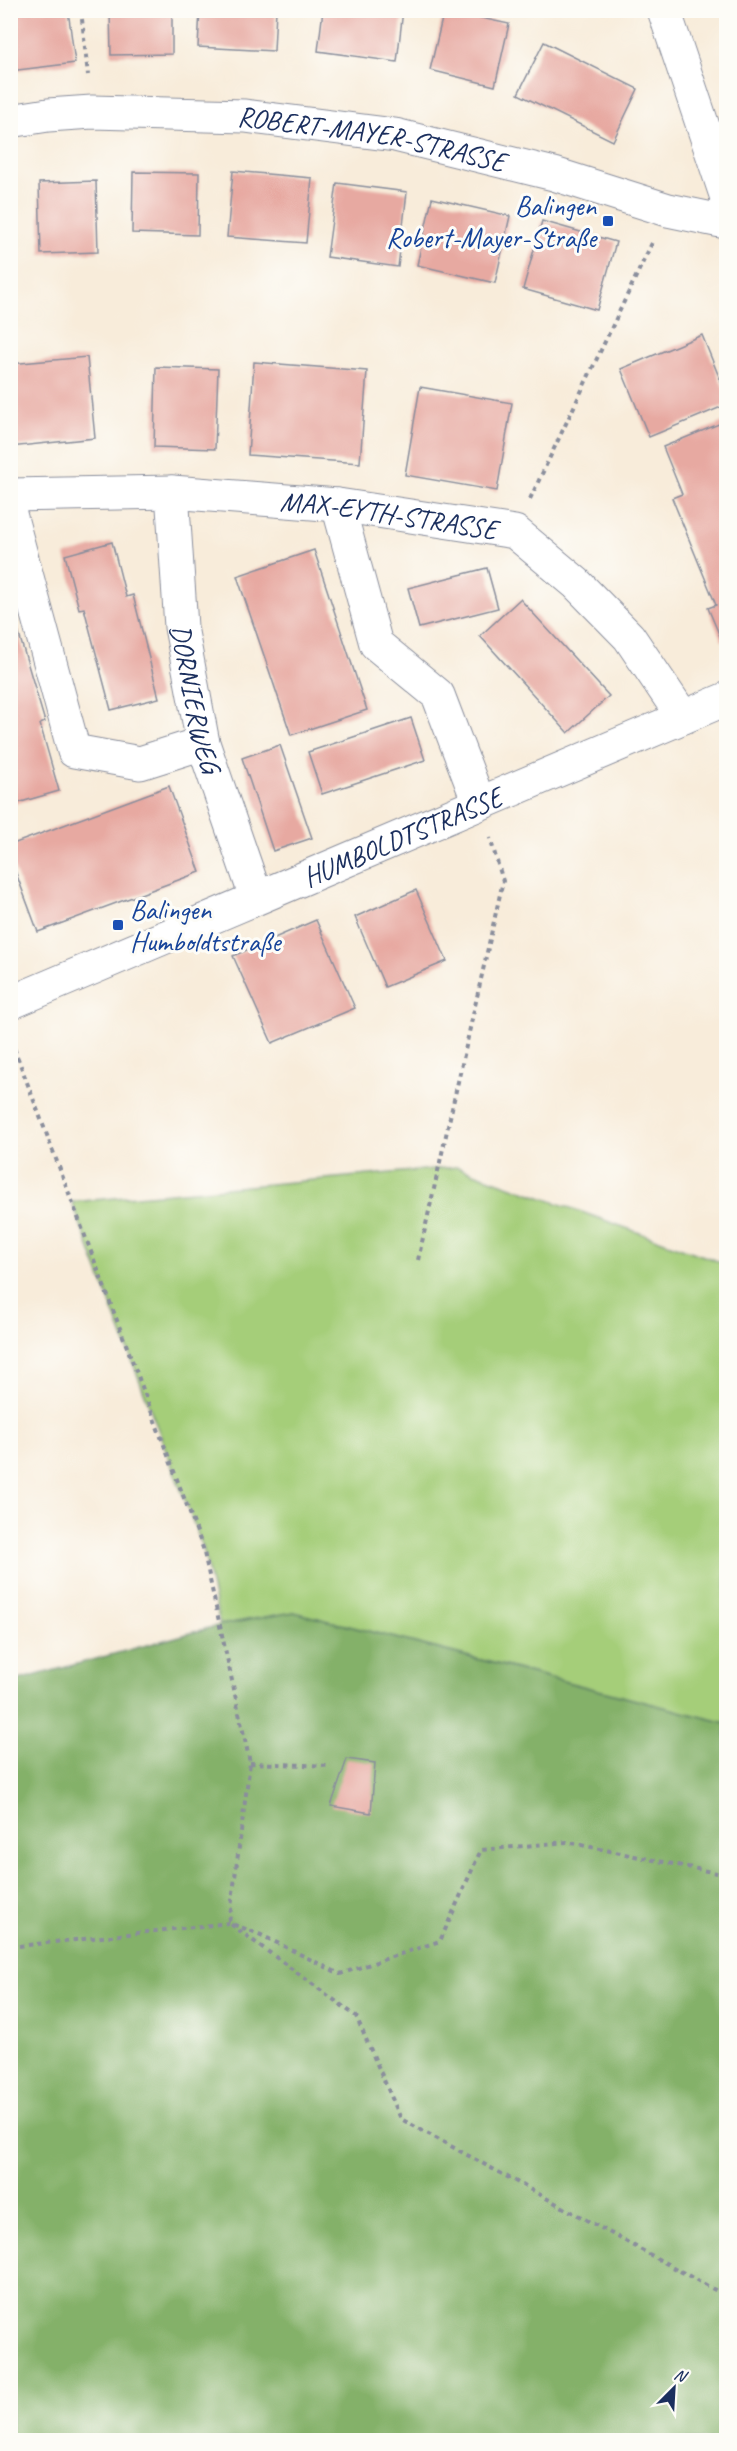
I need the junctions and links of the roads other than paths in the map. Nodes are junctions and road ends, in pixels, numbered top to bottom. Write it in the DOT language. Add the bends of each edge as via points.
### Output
graph roads {
  1 [pos="664,10"];
  2 [pos="10,121"];
  3 [pos="726,195"];
  4 [pos="726,222"];
  5 [pos="172,492"];
  6 [pos="10,495"];
  7 [pos="338,505"];
  8 [pos="10,514"];
  9 [pos="726,699"];
  10 [pos="683,717"];
  11 [pos="203,743"];
  12 [pos="479,803"];
  13 [pos="256,897"];
  14 [pos="11,1002"];
  1 -- 3 [label="street"];
  2 -- 4 [label="street, ROBERT-MAYER-STRASSE" via="92,112 245,116 395,135 554,174 668,210"];
  5 -- 6 [label="street, MAX-EYTH-STRASSE"];
  5 -- 7 [label="street, MAX-EYTH-STRASSE"];
  5 -- 11 [label="street, DORNIERWEG" via="181,627"];
  7 -- 10 [label="street, MAX-EYTH-STRASSE" via="515,532 576,583 629,637"];
  7 -- 12 [label="street" via="376,644 438,695"];
  8 -- 11 [label="street" via="74,751 140,763"];
  9 -- 10 [label="street, HUMBOLDTSTRASSE"];
  10 -- 12 [label="street, HUMBOLDTSTRASSE"];
  11 -- 13 [label="street, DORNIERWEG"];
  12 -- 13 [label="street, HUMBOLDTSTRASSE"];
  13 -- 14 [label="street, HUMBOLDTSTRASSE"];
}
